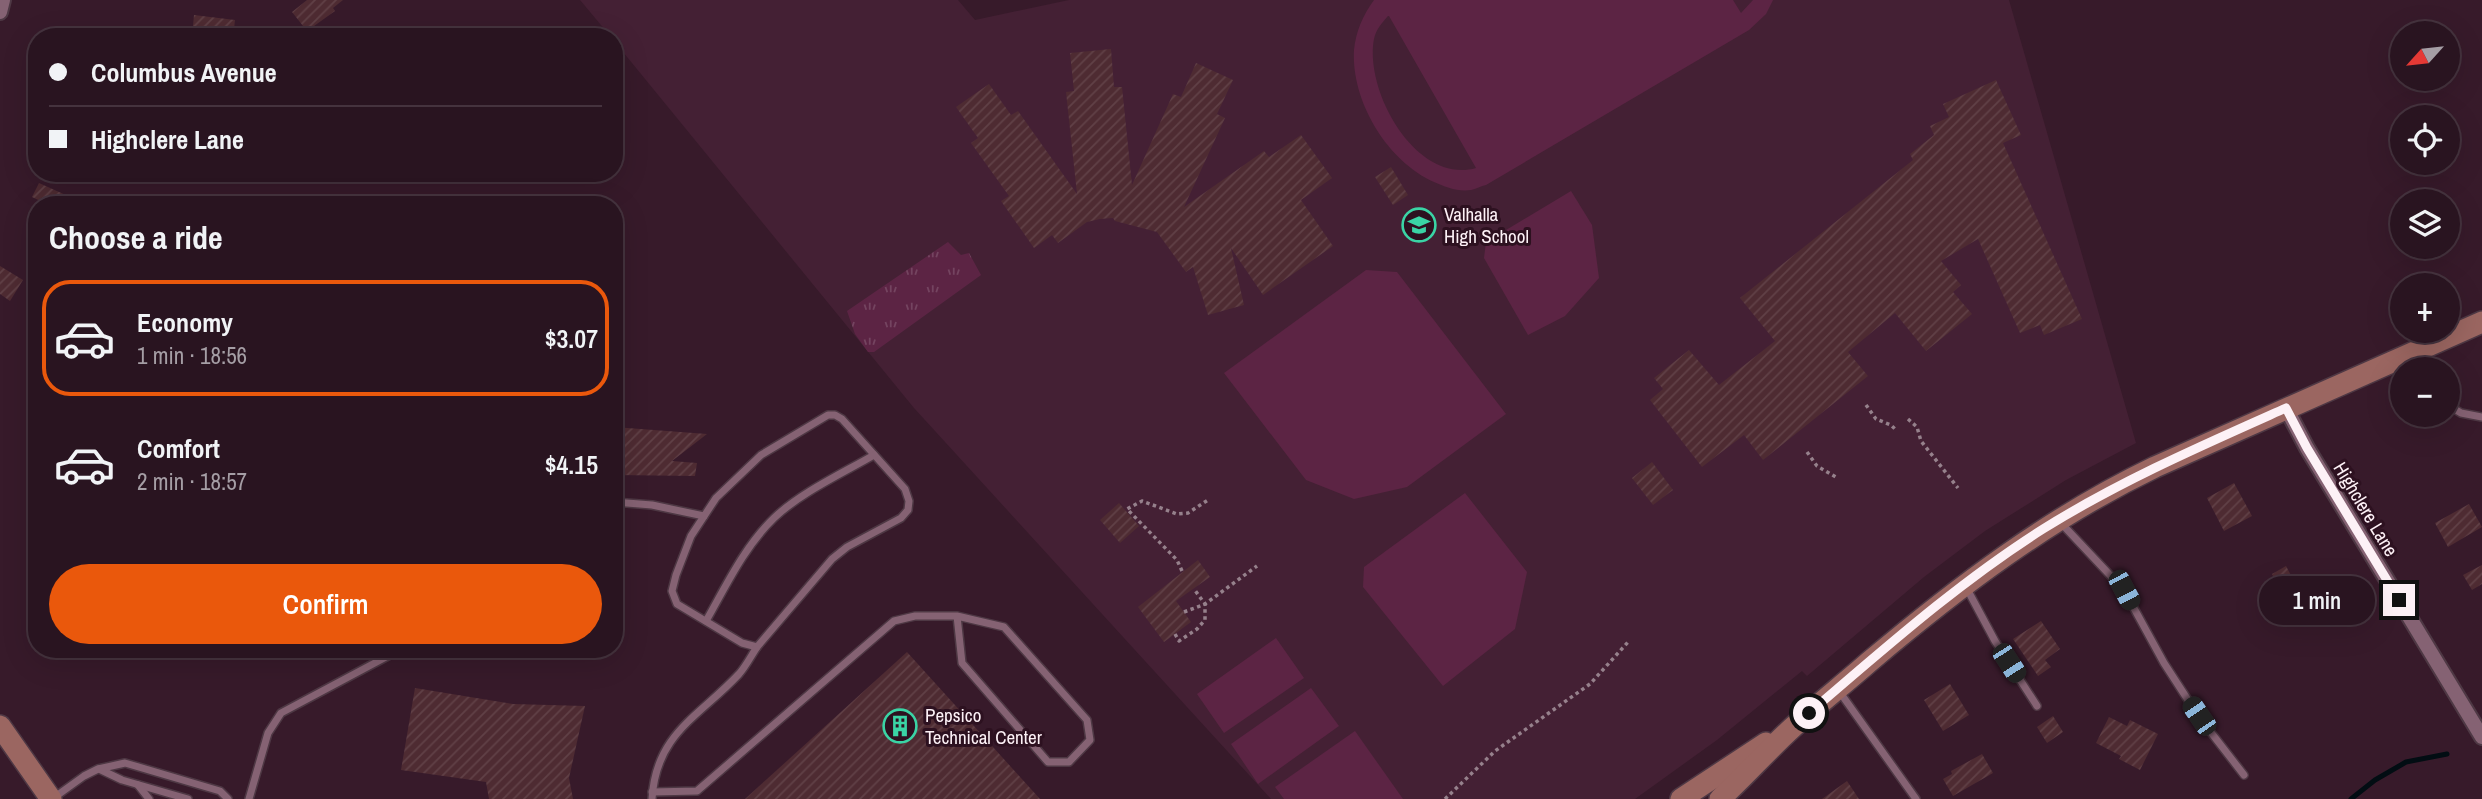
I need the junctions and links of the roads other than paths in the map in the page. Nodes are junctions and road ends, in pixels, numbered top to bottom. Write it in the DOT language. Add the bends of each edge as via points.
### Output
graph roads {
  1 [pos="3,0"];
  2 [pos="0,12"];
  3 [pos="2482,322"];
  4 [pos="2427,357"];
  5 [pos="2390,371"];
  6 [pos="2286,408"];
  7 [pos="2460,412"];
  8 [pos="2482,417"];
  9 [pos="874,455"];
  10 [pos="623,503"];
  11 [pos="704,516"];
  12 [pos="2058,520"];
  13 [pos="1965,584"];
  14 [pos="957,616"];
  15 [pos="706,621"];
  16 [pos="757,647"];
  17 [pos="384,658"];
  18 [pos="1838,689"];
  19 [pos="2037,706"];
  20 [pos="0,726"];
  21 [pos="1792,728"];
  22 [pos="2482,737"];
  23 [pos="98,769"];
  24 [pos="2244,775"];
  25 [pos="138,785"];
  26 [pos="652,796"];
  27 [pos="51,799"];
  28 [pos="149,799"];
  29 [pos="188,799"];
  30 [pos="228,799"];
  31 [pos="249,799"];
  32 [pos="1681,799"];
  33 [pos="1720,799"];
  34 [pos="1916,799"];
  1 -- 2 [label="street"];
  3 -- 4 [label="street"];
  5 -- 6 [label="street"];
  6 -- 12 [label="street" via="2122,483"];
  6 -- 22 [label="street, Highclere Lane"];
  7 -- 8 [label="lane"];
  9 -- 11 [label="lane" via="842,419 828,415 761,455 716,498"];
  9 -- 15 [label="lane" via="774,517 746,551"];
  9 -- 16 [label="lane" via="905,489 908,510 832,559"];
  10 -- 11 [label="lane"];
  11 -- 15 [label="lane" via="691,536 672,591 677,604"];
  12 -- 13 [label="street"];
  12 -- 24 [label="lane" via="2124,590 2164,663"];
  13 -- 18 [label="street"];
  13 -- 19 [label="lane"];
  14 -- 14 [label="lane" via="962,663 1048,762 1069,762 1090,740 1087,720 1004,627"];
  14 -- 26 [label="lane" via="894,621 697,791"];
  15 -- 16 [label="lane"];
  16 -- 26 [label="lane" via="741,672 680,727 664,752"];
  17 -- 31 [label="lane" via="281,713 268,733"];
  18 -- 21 [label="street"];
  18 -- 34 [label="lane"];
  20 -- 27 [label="street"];
  21 -- 32 [label="street"];
  21 -- 33 [label="street"];
  23 -- 25 [label="lane"];
  23 -- 27 [label="lane"];
  23 -- 30 [label="lane" via="125,762 220,791"];
  25 -- 28 [label="lane"];
  25 -- 29 [label="lane"];
}
